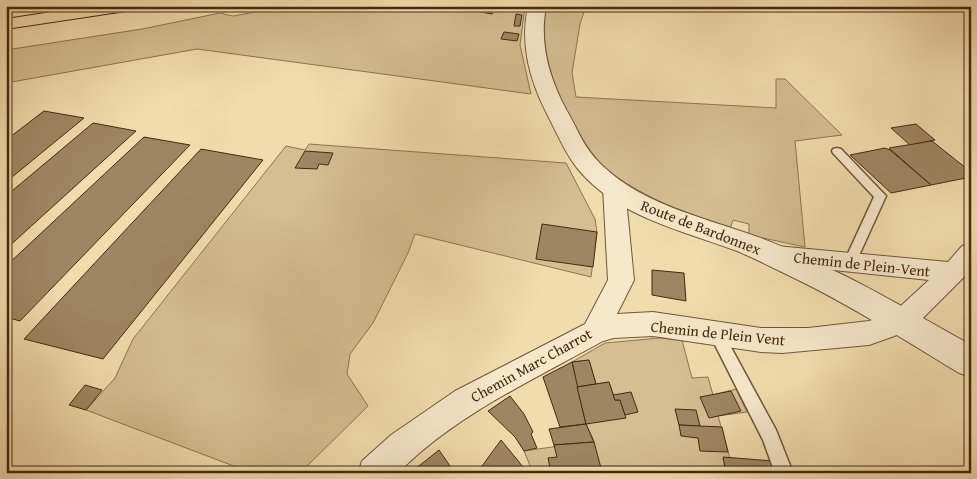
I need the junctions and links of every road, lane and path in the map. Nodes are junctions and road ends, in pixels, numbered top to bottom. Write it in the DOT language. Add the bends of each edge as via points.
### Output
graph roads {
  1 [pos="47,6"];
  2 [pos="56,6"];
  3 [pos="126,6"];
  4 [pos="537,6"];
  5 [pos="6,9"];
  6 [pos="6,14"];
  7 [pos="6,24"];
  8 [pos="838,151"];
  9 [pos="614,188"];
  10 [pos="771,254"];
  11 [pos="971,254"];
  12 [pos="850,262"];
  13 [pos="954,272"];
  14 [pos="901,322"];
  15 [pos="595,332"];
  16 [pos="716,333"];
  17 [pos="971,362"];
  18 [pos="374,473"];
  19 [pos="784,473"];
  1 -- 5 [label="highway"];
  2 -- 6 [label="highway"];
  3 -- 7 [label="highway"];
  4 -- 9 [label="street, Route de Bardonnex" via="536,52 544,87 580,154"];
  8 -- 12 [label="lane" via="880,196"];
  9 -- 10 [label="street, Route de Bardonnex" via="650,209"];
  9 -- 15 [label="street, Chemin Marc Charrot" via="621,280"];
  10 -- 12 [label="street, Chemin de Plein-Vent"];
  10 -- 14 [label="street, Route de Bardonnex"];
  11 -- 13 [label="street, Chemin de Plein-Vent"];
  12 -- 13 [label="street, Chemin de Plein-Vent"];
  13 -- 14 [label="street, Chemin de Plein-Vent"];
  14 -- 16 [label="street, Chemin de Plein Vent" via="869,333 808,340 760,340"];
  14 -- 17 [label="street, Route de Bardonnex"];
  15 -- 16 [label="street, Chemin de Plein Vent" via="614,326 653,324"];
  15 -- 18 [label="street, Chemin Marc Charrot" via="466,402 402,446"];
  16 -- 19 [label="lane" via="770,436"];
}
